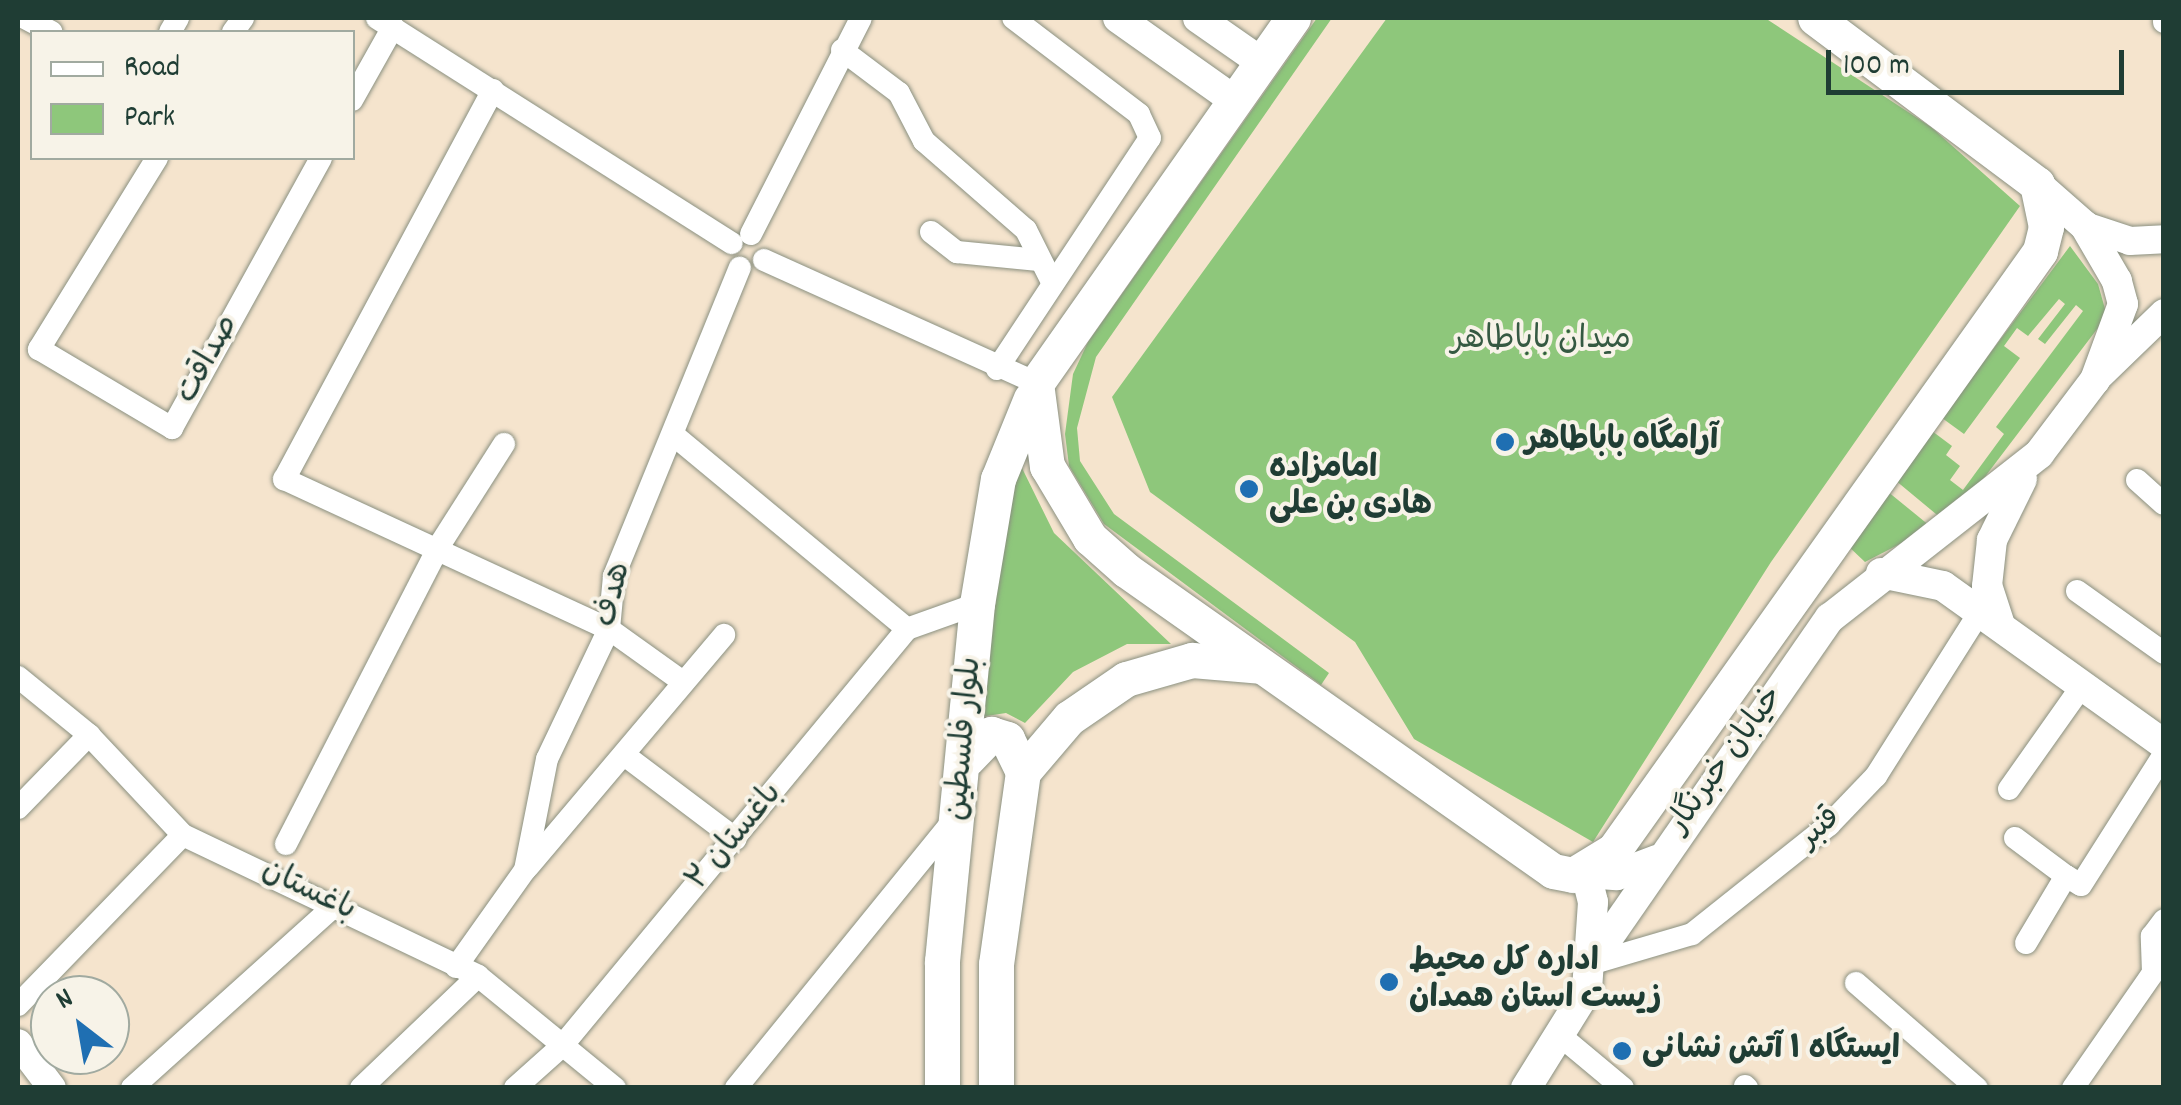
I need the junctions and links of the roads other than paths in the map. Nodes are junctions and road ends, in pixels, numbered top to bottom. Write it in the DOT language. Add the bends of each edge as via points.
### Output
graph roads {
  1 [pos="25,18"];
  2 [pos="1014,18"];
  3 [pos="1118,18"];
  4 [pos="1292,18"];
  5 [pos="1816,18"];
  6 [pos="857,19"];
  7 [pos="1201,20"];
  8 [pos="385,22"];
  9 [pos="48,30"];
  10 [pos="842,50"];
  11 [pos="1173,56"];
  12 [pos="1260,62"];
  13 [pos="493,90"];
  14 [pos="355,93"];
  15 [pos="1234,100"];
  16 [pos="156,160"];
  17 [pos="320,160"];
  18 [pos="2037,184"];
  19 [pos="2086,226"];
  20 [pos="931,232"];
  21 [pos="742,238"];
  22 [pos="2164,240"];
  23 [pos="764,260"];
  24 [pos="1039,260"];
  25 [pos="740,268"];
  26 [pos="1053,284"];
  27 [pos="2164,313"];
  28 [pos="997,369"];
  29 [pos="2095,380"];
  30 [pos="1034,390"];
  31 [pos="676,437"];
  32 [pos="504,444"];
  33 [pos="2040,454"];
  34 [pos="2138,480"];
  35 [pos="2164,504"];
  36 [pos="439,546"];
  37 [pos="1881,573"];
  38 [pos="2078,591"];
  39 [pos="977,604"];
  40 [pos="1990,616"];
  41 [pos="609,629"];
  42 [pos="906,629"];
  43 [pos="724,635"];
  44 [pos="2164,653"];
  45 [pos="1260,666"];
  46 [pos="18,676"];
  47 [pos="683,682"];
  48 [pos="2082,686"];
  49 [pos="88,734"];
  50 [pos="2164,744"];
  51 [pos="2164,754"];
  52 [pos="627,757"];
  53 [pos="967,758"];
  54 [pos="1023,772"];
  55 [pos="2009,789"];
  56 [pos="18,808"];
  57 [pos="960,813"];
  58 [pos="183,834"];
  59 [pos="2015,838"];
  60 [pos="736,839"];
  61 [pos="286,844"];
  62 [pos="1657,860"];
  63 [pos="525,870"];
  64 [pos="1586,873"];
  65 [pos="2066,876"];
  66 [pos="335,905"];
  67 [pos="2164,920"];
  68 [pos="2026,943"];
  69 [pos="1590,964"];
  70 [pos="467,972"];
  71 [pos="2158,977"];
  72 [pos="1856,983"];
  73 [pos="18,1005"];
  74 [pos="1563,1038"];
  75 [pos="18,1043"];
  76 [pos="562,1046"];
  77 [pos="52,1088"];
  78 [pos="132,1088"];
  79 [pos="361,1088"];
  80 [pos="514,1088"];
  81 [pos="615,1088"];
  82 [pos="736,1088"];
  83 [pos="942,1088"];
  84 [pos="996,1088"];
  85 [pos="1526,1088"];
  86 [pos="1623,1088"];
  87 [pos="1978,1088"];
  88 [pos="2073,1088"];
  1 -- 9 [label="street"];
  2 -- 26 [label="street" via="1139,114 1150,138"];
  3 -- 11 [label="main road"];
  4 -- 12 [label="main road"];
  5 -- 18 [label="main road"];
  6 -- 10 [label="street"];
  7 -- 11 [label="main road" via="1202,48"];
  7 -- 12 [label="main road"];
  8 -- 13 [label="street"];
  8 -- 14 [label="street"];
  10 -- 21 [label="street"];
  10 -- 24 [label="street" via="899,93 924,141 1026,230"];
  11 -- 15 [label="main road"];
  12 -- 15 [label="main road"];
  13 -- 21 [label="street"];
  13 -- 36 [label="street" via="284,479"];
  15 -- 30 [label="main road"];
  16 -- 17 [label="street, صداقت" via="40,349 172,428"];
  18 -- 19 [label="main road"];
  18 -- 64 [label="main road" via="2046,227 2040,251 1614,850"];
  19 -- 22 [label="street" via="2130,241"];
  19 -- 29 [label="main road" via="2123,304"];
  20 -- 24 [label="street" via="957,252"];
  21 -- 23 [label="street" via="764,244"];
  21 -- 25 [label="street"];
  23 -- 25 [label="street"];
  23 -- 28 [label="street"];
  24 -- 26 [label="street"];
  25 -- 31 [label="street, هدف"];
  26 -- 28 [label="street"];
  27 -- 29 [label="street"];
  28 -- 30 [label="street"];
  29 -- 33 [label="main road"];
  30 -- 39 [label="main road, بلوار فلسطین" via="998,479"];
  30 -- 45 [label="main road" via="1048,466 1090,538"];
  31 -- 41 [label="street, هدف" via="614,576"];
  31 -- 42 [label="street"];
  32 -- 36 [label="street"];
  33 -- 37 [label="main road, خیابان خبرنگار"];
  33 -- 40 [label="main road" via="1992,540"];
  34 -- 35 [label="street"];
  36 -- 41 [label="street"];
  36 -- 61 [label="street"];
  37 -- 40 [label="main road" via="1943,586"];
  37 -- 62 [label="main road, خیابان خبرنگار" via="1830,618"];
  38 -- 44 [label="street"];
  39 -- 42 [label="street"];
  39 -- 53 [label="main road, بلوار فلسطین"];
  40 -- 48 [label="main road"];
  40 -- 69 [label="street, قنبر" via="1876,776 1828,825 1692,934"];
  41 -- 47 [label="street"];
  41 -- 63 [label="street, هدف" via="547,758"];
  42 -- 60 [label="street, باغستان ۲"];
  43 -- 47 [label="street"];
  45 -- 54 [label="main road, بلوار فلسطین" via="1192,660 1126,679 1069,718"];
  45 -- 64 [label="main road" via="1553,871"];
  46 -- 49 [label="street, باغستان"];
  47 -- 52 [label="street"];
  48 -- 50 [label="main road"];
  48 -- 55 [label="street"];
  49 -- 56 [label="street"];
  49 -- 58 [label="street, باغستان"];
  51 -- 65 [label="street" via="2081,885"];
  52 -- 60 [label="street"];
  52 -- 63 [label="street"];
  53 -- 54 [label="main road" via="991,734 1006,739"];
  53 -- 57 [label="main road, بلوار فلسطین"];
  54 -- 84 [label="main road, بلوار فلسطین" via="996,964"];
  57 -- 82 [label="street"];
  57 -- 83 [label="main road, بلوار فلسطین" via="942,961"];
  58 -- 66 [label="street, باغستان"];
  58 -- 73 [label="street"];
  59 -- 65 [label="street"];
  60 -- 76 [label="street, باغستان ۲"];
  62 -- 64 [label="main road" via="1617,875"];
  62 -- 69 [label="main road, خیابان خبرنگار"];
  63 -- 70 [label="street, هدف"];
  64 -- 69 [label="main road, خیابان خبرنگار"];
  65 -- 68 [label="street"];
  66 -- 70 [label="street, باغستان"];
  66 -- 78 [label="street"];
  67 -- 71 [label="street" via="2152,936"];
  69 -- 74 [label="main road, خیابان خبرنگار"];
  70 -- 76 [label="street, باغستان"];
  70 -- 79 [label="street, هدف"];
  71 -- 88 [label="street"];
  72 -- 87 [label="street"];
  74 -- 85 [label="main road, خیابان خبرنگار"];
  74 -- 86 [label="street"];
  75 -- 77 [label="street"];
  76 -- 80 [label="street, باغستان ۲"];
  76 -- 81 [label="street, باغستان"];
}
